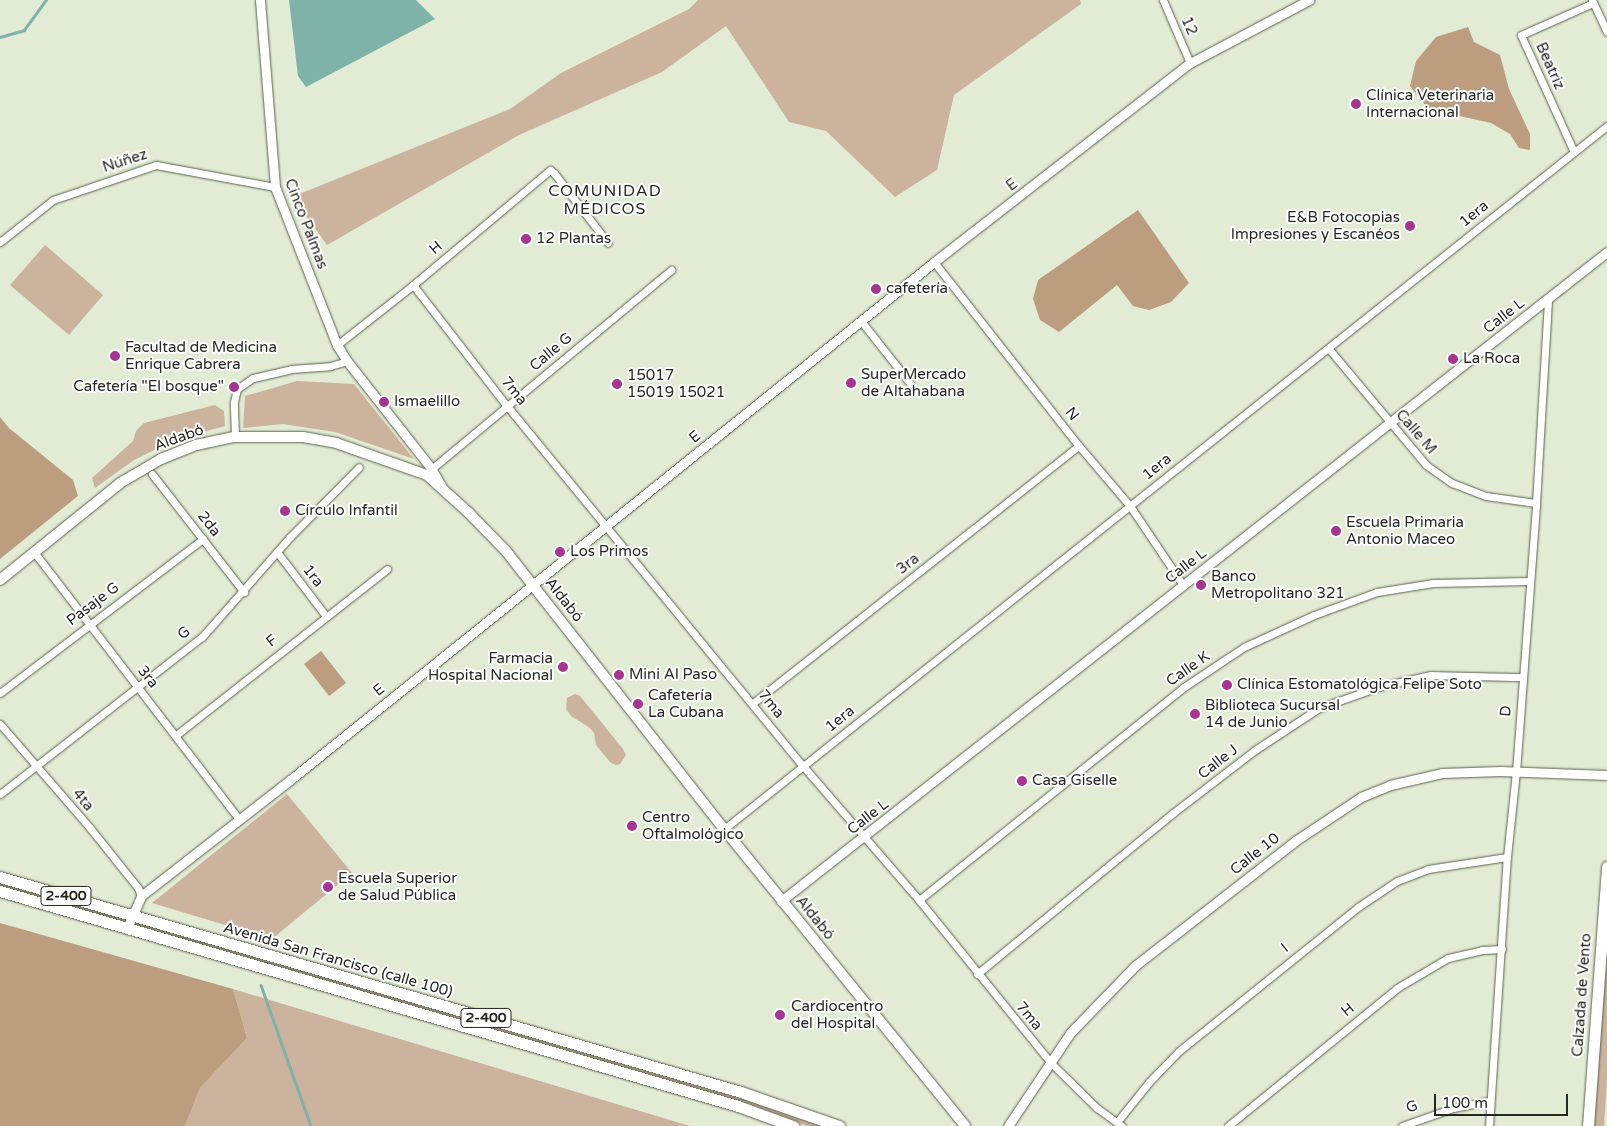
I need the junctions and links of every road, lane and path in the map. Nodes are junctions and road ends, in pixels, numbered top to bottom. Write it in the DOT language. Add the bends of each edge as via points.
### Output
graph roads {
  1 [pos="260,0"];
  2 [pos="1163,0"];
  3 [pos="1309,0"];
  4 [pos="1593,2"];
  5 [pos="1607,32"];
  6 [pos="1190,63"];
  7 [pos="1607,126"];
  8 [pos="1574,152"];
  9 [pos="275,187"];
  10 [pos="0,242"];
  11 [pos="608,243"];
  12 [pos="1607,252"];
  13 [pos="934,262"];
  14 [pos="671,270"];
  15 [pos="414,285"];
  16 [pos="1548,298"];
  17 [pos="861,321"];
  18 [pos="337,345"];
  19 [pos="1329,349"];
  20 [pos="347,361"];
  21 [pos="910,383"];
  22 [pos="507,406"];
  23 [pos="1390,424"];
  24 [pos="235,436"];
  25 [pos="1079,446"];
  26 [pos="359,467"];
  27 [pos="429,472"];
  28 [pos="152,474"];
  29 [pos="1536,503"];
  30 [pos="1130,506"];
  31 [pos="607,525"];
  32 [pos="203,539"];
  33 [pos="34,552"];
  34 [pos="277,552"];
  35 [pos="387,569"];
  36 [pos="0,580"];
  37 [pos="1529,581"];
  38 [pos="532,584"];
  39 [pos="1183,585"];
  40 [pos="244,592"];
  41 [pos="326,616"];
  42 [pos="90,624"];
  43 [pos="1522,677"];
  44 [pos="138,686"];
  45 [pos="0,693"];
  46 [pos="753,703"];
  47 [pos="0,724"];
  48 [pos="176,736"];
  49 [pos="36,765"];
  50 [pos="804,766"];
  51 [pos="1516,772"];
  52 [pos="1607,775"];
  53 [pos="0,794"];
  54 [pos="240,820"];
  55 [pos="724,829"];
  56 [pos="864,837"];
  57 [pos="1507,857"];
  58 [pos="1607,867"];
  59 [pos="0,877"];
  60 [pos="0,891"];
  61 [pos="142,896"];
  62 [pos="918,900"];
  63 [pos="782,901"];
  64 [pos="132,916"];
  65 [pos="127,928"];
  66 [pos="1502,949"];
  67 [pos="977,974"];
  68 [pos="1050,1062"];
  69 [pos="1490,1101"];
  70 [pos="1119,1124"];
  71 [pos="793,1126"];
  72 [pos="839,1126"];
  73 [pos="965,1126"];
  74 [pos="1008,1126"];
  75 [pos="1228,1126"];
  76 [pos="1402,1126"];
  77 [pos="1489,1126"];
  78 [pos="1588,1126"];
  1 -- 9 [label="street, Cinco Palmas"];
  2 -- 6 [label="street, 12"];
  3 -- 6 [label="street, E"];
  4 -- 5 [label="street, Beatriz"];
  4 -- 8 [label="street, Beatriz" via="1522,35"];
  6 -- 13 [label="street, E"];
  7 -- 8 [label="street, 1era"];
  8 -- 19 [label="street, 1era"];
  9 -- 10 [label="street, Núñez" via="156,165 53,200"];
  9 -- 18 [label="street, Cinco Palmas"];
  11 -- 15 [label="street, H" via="550,170"];
  12 -- 16 [label="street, Calle L"];
  13 -- 17 [label="street, E"];
  13 -- 25 [label="street, N"];
  14 -- 22 [label="street, Calle G"];
  15 -- 18 [label="street, H"];
  15 -- 22 [label="street, 7ma"];
  16 -- 23 [label="street, Calle L"];
  16 -- 29 [label="street, D"];
  17 -- 21 [label="street"];
  17 -- 31 [label="street, E"];
  18 -- 20 [label="street, Cinco Palmas"];
  19 -- 23 [label="street, Calle M"];
  19 -- 30 [label="street, 1era"];
  20 -- 24 [label="street" via="254,378 238,388 234,402"];
  20 -- 27 [label="street, Cinco Palmas"];
  22 -- 27 [label="street, Calle G"];
  22 -- 31 [label="street, 7ma"];
  23 -- 29 [label="street, Calle M" via="1426,465 1452,482 1486,496"];
  23 -- 39 [label="street, Calle L"];
  24 -- 27 [label="main road, Aldabó" via="302,437 336,443"];
  24 -- 33 [label="main road, Aldabó" via="196,445 147,466 120,483"];
  25 -- 30 [label="street, N"];
  25 -- 46 [label="street, 3ra"];
  26 -- 34 [label="street, G"];
  27 -- 38 [label="main road, Aldabó" via="506,551"];
  28 -- 32 [label="street, 2da"];
  29 -- 37 [label="street, D"];
  30 -- 39 [label="street, N"];
  30 -- 50 [label="street, 1era"];
  31 -- 38 [label="street, E"];
  31 -- 46 [label="street, 7ma"];
  32 -- 40 [label="street, 2da"];
  32 -- 42 [label="street, Pasaje G"];
  33 -- 36 [label="main road, Aldabó"];
  33 -- 42 [label="street, 3ra"];
  34 -- 40 [label="street, G"];
  34 -- 41 [label="street, 1ra"];
  35 -- 41 [label="street, F"];
  37 -- 43 [label="street, D"];
  37 -- 62 [label="street, Calle K" via="1433,583 1377,592 1314,615 1244,647 1184,687"];
  38 -- 54 [label="street, E"];
  38 -- 55 [label="main road, Aldabó"];
  39 -- 56 [label="street, Calle L"];
  40 -- 44 [label="street, G" via="202,637"];
  41 -- 48 [label="street, F"];
  42 -- 44 [label="street, 3ra"];
  42 -- 45 [label="street, Pasaje G"];
  43 -- 51 [label="street, D"];
  43 -- 67 [label="street, Calle J" via="1431,675 1378,687 1319,708 1255,750 1173,813"];
  44 -- 48 [label="street, 3ra"];
  44 -- 49 [label="street, G"];
  46 -- 50 [label="street, 7ma"];
  47 -- 49 [label="street, 4ta"];
  48 -- 54 [label="street, 3ra"];
  49 -- 53 [label="street, G"];
  49 -- 61 [label="street, 4ta"];
  50 -- 55 [label="street, 1era"];
  50 -- 56 [label="street, 7ma"];
  51 -- 52 [label="street, Calle 10"];
  51 -- 57 [label="street, D"];
  51 -- 68 [label="street, Calle 10" via="1463,771 1422,776 1361,797 1328,817 1136,965 1071,1032"];
  54 -- 61 [label="street, E"];
  55 -- 63 [label="main road, Aldabó"];
  56 -- 62 [label="street, 7ma"];
  56 -- 63 [label="street, Calle L"];
  57 -- 66 [label="street, D"];
  57 -- 70 [label="street, I" via="1428,869 1397,881 1358,907 1179,1051 1150,1082"];
  58 -- 78 [label="main road, Calzada de Vento"];
  59 -- 64 [label="main road, Avenida San Francisco (calle 100) / 2-400"];
  60 -- 65 [label="main road, Avenida San Francisco (calle 100) / 2-400"];
  61 -- 64 [label="street, E"];
  62 -- 67 [label="street, 7ma"];
  63 -- 73 [label="main road, Aldabó"];
  64 -- 65 [label="street, E"];
  64 -- 72 [label="main road, Avenida San Francisco (calle 100) / 2-400" via="732,1090"];
  65 -- 71 [label="main road, Avenida San Francisco (calle 100) / 2-400" via="738,1106"];
  66 -- 69 [label="street, D"];
  66 -- 75 [label="street, H" via="1448,958 1397,988"];
  67 -- 68 [label="street, 7ma"];
  68 -- 70 [label="street, 7ma" via="1097,1108"];
  68 -- 74 [label="street, Calle 10"];
  69 -- 76 [label="street, G" via="1453,1108"];
  69 -- 77 [label="street, D"];
}
